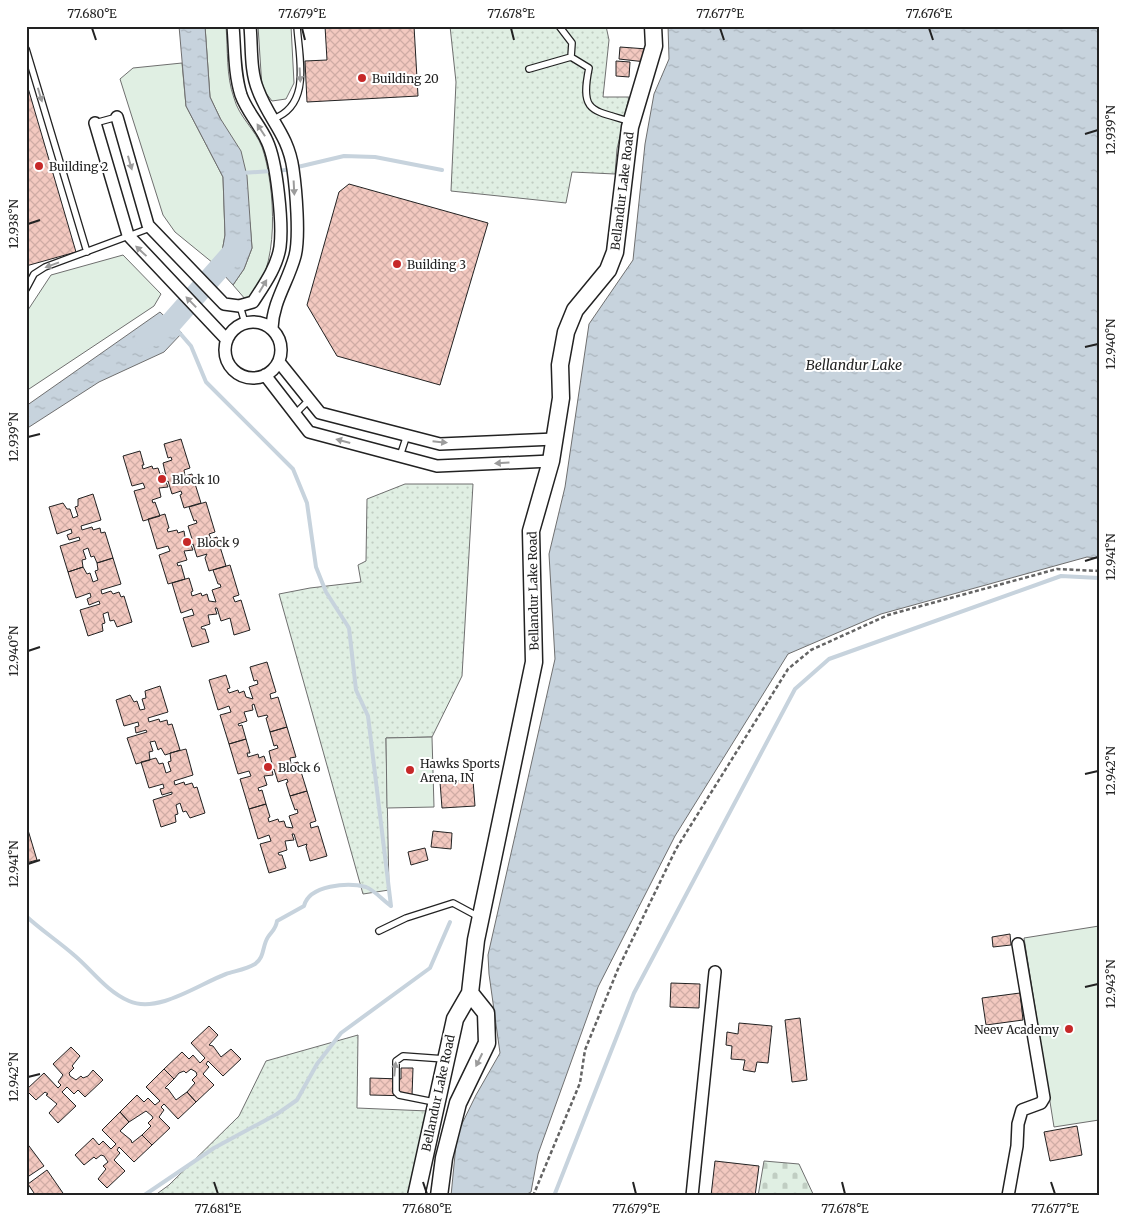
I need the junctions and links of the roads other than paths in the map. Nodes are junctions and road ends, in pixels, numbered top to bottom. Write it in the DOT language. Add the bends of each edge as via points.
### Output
graph roads {
  1 [pos="233,26"];
  2 [pos="250,26"];
  3 [pos="297,26"];
  4 [pos="559,26"];
  5 [pos="653,26"];
  6 [pos="26,48"];
  7 [pos="571,57"];
  8 [pos="529,69"];
  9 [pos="117,116"];
  10 [pos="273,119"];
  11 [pos="631,122"];
  12 [pos="95,123"];
  13 [pos="150,228"];
  14 [pos="129,236"];
  15 [pos="87,252"];
  16 [pos="26,288"];
  17 [pos="240,306"];
  18 [pos="245,323"];
  19 [pos="272,328"];
  20 [pos="227,340"];
  21 [pos="279,362"];
  22 [pos="265,375"];
  23 [pos="310,400"];
  24 [pos="295,414"];
  25 [pos="407,435"];
  26 [pos="555,439"];
  27 [pos="400,456"];
  28 [pos="551,461"];
  29 [pos="481,918"];
  30 [pos="379,931"];
  31 [pos="1018,944"];
  32 [pos="715,972"];
  33 [pos="470,993"];
  34 [pos="446,1059"];
  35 [pos="436,1103"];
  36 [pos="416,1196"];
  37 [pos="439,1196"];
  38 [pos="692,1196"];
  39 [pos="1008,1196"];
  17 -- 1 [label="street, one-way" via="253,302 264,286 280,246 274,162 268,142 242,96"];
  2 -- 10 [label="street" via="254,79"];
  3 -- 10 [label="lane, one-way" via="299,92 290,109"];
  4 -- 7 [label="lane" via="572,43"];
  5 -- 11 [label="street, Bellandur Lake Road" via="654,46"];
  6 -- 15 [label="lane, one-way"];
  7 -- 8 [label="lane"];
  7 -- 11 [label="lane" via="589,68 586,97 589,106"];
  9 -- 12 [label="lane"];
  9 -- 13 [label="street, one-way"];
  10 -- 19 [label="street, one-way" via="288,148 293,169 297,248 275,304"];
  11 -- 26 [label="street, Bellandur Lake Road" via="615,252 608,270 575,310 566,332 560,364 561,398"];
  12 -- 14 [label="street"];
  13 -- 14 [label="lane"];
  13 -- 17 [label="street" via="224,304"];
  14 -- 15 [label="lane"];
  20 -- 14 [label="street, one-way"];
  15 -- 16 [label="lane, one-way" via="39,270"];
  17 -- 18 [label="lane"];
  18 -- 19 [label="street" via="260,322"];
  18 -- 20 [label="street" via="232,331"];
  19 -- 21 [label="street" via="281,342"];
  20 -- 22 [label="street" via="227,360 236,372 249,378"];
  21 -- 22 [label="street"];
  21 -- 23 [label="street"];
  22 -- 24 [label="street"];
  23 -- 24 [label="lane"];
  23 -- 25 [label="street" via="320,413"];
  27 -- 24 [label="street, one-way" via="309,432"];
  25 -- 26 [label="street, one-way" via="440,444"];
  25 -- 27 [label="lane"];
  26 -- 28 [label="street, Bellandur Lake Road"];
  28 -- 27 [label="street, one-way" via="437,466"];
  28 -- 29 [label="street, Bellandur Lake Road" via="531,531 534,662"];
  29 -- 30 [label="lane" via="454,903 406,918"];
  29 -- 33 [label="street, Bellandur Lake Road"];
  31 -- 39 [label="street" via="1044,1098 1041,1103 1022,1110"];
  32 -- 38 [label="street"];
  33 -- 34 [label="street, Bellandur Lake Road" via="455,1019"];
  33 -- 37 [label="street, Bellandur Lake Road, one-way" via="486,1013 487,1043 458,1103 444,1158"];
  34 -- 35 [label="street, Bellandur Lake Road"];
  35 -- 34 [label="lane, one-way" via="396,1092 396,1061 403,1056"];
  35 -- 36 [label="street, Bellandur Lake Road"];
}
